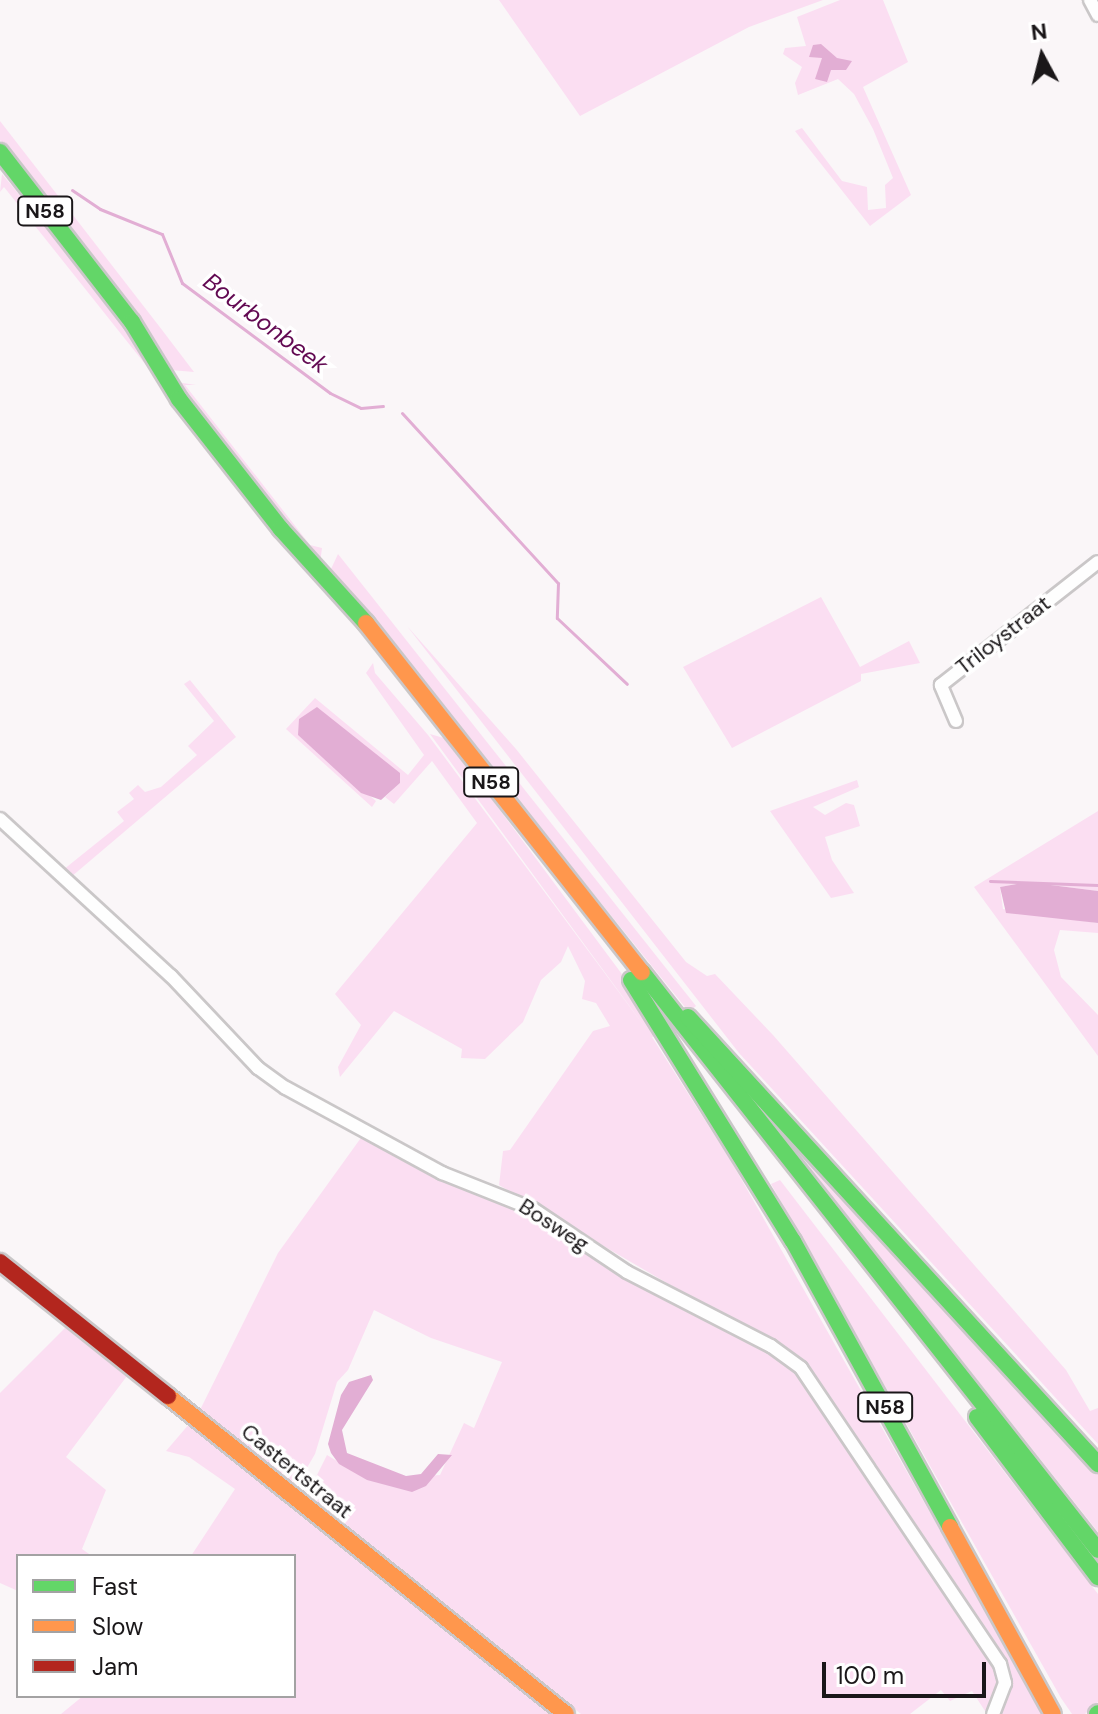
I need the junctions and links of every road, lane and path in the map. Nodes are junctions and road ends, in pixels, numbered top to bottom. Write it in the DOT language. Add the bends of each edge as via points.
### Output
graph roads {
  1 [pos="1090,0"];
  2 [pos="1098,15"];
  3 [pos="0,152"];
  4 [pos="1098,562"];
  5 [pos="956,721"];
  6 [pos="0,819"];
  7 [pos="597,919"];
  8 [pos="733,1092"];
  9 [pos="0,1262"];
  10 [pos="1098,1464"];
  11 [pos="1098,1550"];
  12 [pos="1098,1577"];
  13 [pos="1041,1685"];
  14 [pos="566,1714"];
  15 [pos="993,1714"];
  16 [pos="1053,1714"];
  17 [pos="1063,1714"];
  1 -- 2 [label="street"];
  3 -- 7 [label="main road, N58" via="132,322 166,380 227,461 300,553 375,633"];
  4 -- 5 [label="street, Triloystraat" via="941,685"];
  6 -- 15 [label="street, Bosweg" via="278,1083 442,1173 533,1209 627,1272 771,1346 801,1368 1000,1664 1005,1683"];
  7 -- 8 [label="main road, N58"];
  7 -- 10 [label="main road, N58" via="622,938 695,1026"];
  7 -- 13 [label="main road, N58" via="613,955 793,1241"];
  8 -- 11 [label="main road, N58" via="829,1204"];
  8 -- 12 [label="main road, N58"];
  9 -- 14 [label="main road, Castertstraat"];
  13 -- 16 [label="main road"];
  13 -- 17 [label="main road, N58"];
}
